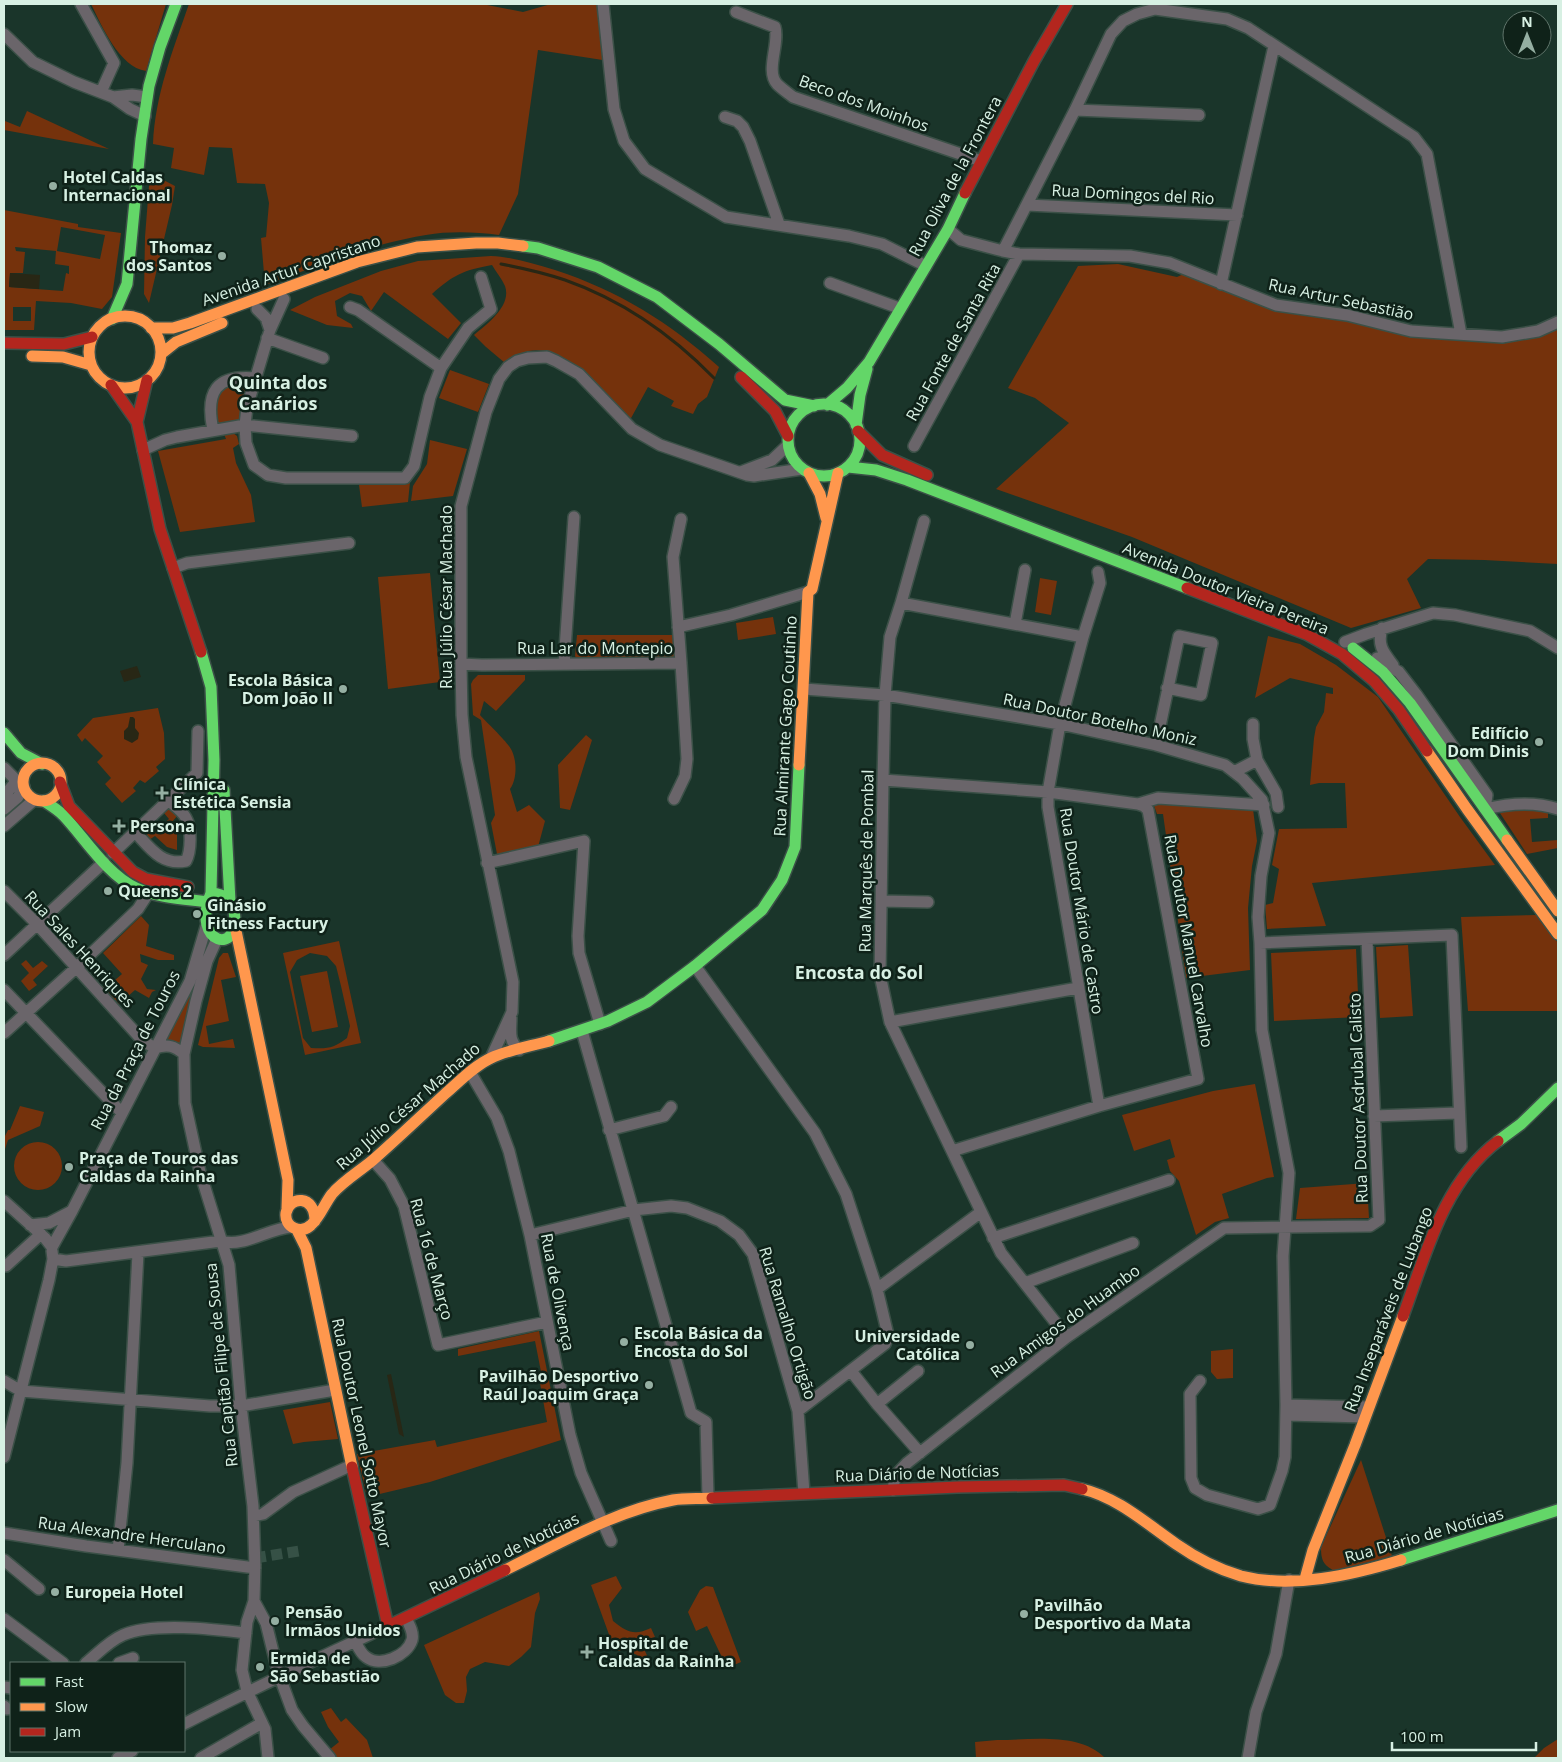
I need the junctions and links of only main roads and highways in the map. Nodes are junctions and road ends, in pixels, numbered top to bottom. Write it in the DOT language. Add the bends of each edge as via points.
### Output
graph roads {
  1 [pos="176,4"];
  2 [pos="1067,4"];
  3 [pos="127,284"];
  4 [pos="112,319"];
  5 [pos="140,320"];
  6 [pos="151,328"];
  7 [pos="92,337"];
  8 [pos="4,343"];
  9 [pos="161,354"];
  10 [pos="20,355"];
  11 [pos="869,362"];
  12 [pos="91,365"];
  13 [pos="147,380"];
  14 [pos="111,385"];
  15 [pos="827,405"];
  16 [pos="814,406"];
  17 [pos="137,422"];
  18 [pos="857,428"];
  19 [pos="788,440"];
  20 [pos="843,470"];
  21 [pos="805,471"];
  22 [pos="939,480"];
  23 [pos="828,525"];
  24 [pos="1341,640"];
  25 [pos="211,687"];
  26 [pos="4,733"];
  27 [pos="7,763"];
  28 [pos="42,764"];
  29 [pos="24,782"];
  30 [pos="60,782"];
  31 [pos="39,800"];
  32 [pos="210,896"];
  33 [pos="230,900"];
  34 [pos="1558,911"];
  35 [pos="235,926"];
  36 [pos="1558,934"];
  37 [pos="221,940"];
  38 [pos="242,960"];
  39 [pos="490,1058"];
  40 [pos="1558,1088"];
  41 [pos="288,1180"];
  42 [pos="333,1194"];
  43 [pos="307,1202"];
  44 [pos="290,1221"];
  45 [pos="313,1223"];
  46 [pos="306,1248"];
  47 [pos="1558,1510"];
  48 [pos="1305,1579"];
  49 [pos="388,1626"];
  1 -- 3 [label="main road" via="147,96"];
  2 -- 11 [label="main road, Rua Oliva de la Frontera" via="981,161 948,230"];
  3 -- 4 [label="main road"];
  3 -- 5 [label="main road"];
  4 -- 5 [label="main road" via="126,316"];
  4 -- 7 [label="main road" via="100,326"];
  5 -- 6 [label="main road"];
  6 -- 9 [label="main road"];
  6 -- 16 [label="main road, Avenida Artur Capristano" via="173,328 190,323 387,253 446,244 498,243 538,248 569,257 637,285 696,325 785,400"];
  7 -- 8 [label="main road" via="64,344"];
  7 -- 12 [label="main road"];
  9 -- 13 [label="main road" via="157,369"];
  9 -- 19 [label="main road, Avenida Artur Capristano" via="176,342 257,309 332,280 407,258 450,251 511,253 571,268 622,289 656,309 748,383 775,411"];
  10 -- 12 [label="main road" via="63,357"];
  11 -- 15 [label="main road, Rua Oliva de la Frontera"];
  11 -- 18 [label="main road, Rua Oliva de la Frontera" via="860,394"];
  12 -- 14 [label="main road" via="99,377"];
  13 -- 14 [label="main road" via="130,387"];
  13 -- 17 [label="main road"];
  14 -- 17 [label="main road"];
  15 -- 16 [label="main road"];
  15 -- 18 [label="main road" via="841,409"];
  16 -- 19 [label="main road" via="794,420"];
  17 -- 25 [label="main road" via="156,512"];
  18 -- 20 [label="main road" via="859,444 856,456"];
  18 -- 22 [label="main road" via="882,455"];
  19 -- 21 [label="main road" via="791,456"];
  20 -- 21 [label="main road" via="824,476"];
  20 -- 23 [label="main road, Rua Almirante Gago Coutinho"];
  20 -- 36 [label="main road, Avenida Doutor Vieira Pereira" via="876,470 907,480 1306,634 1342,654 1374,681 1399,710"];
  21 -- 23 [label="main road, Rua Almirante Gago Coutinho" via="820,494"];
  23 -- 39 [label="main road, Rua Almirante Gago Coutinho" via="812,588 808,592 795,847 788,868 762,910 647,1002 582,1031"];
  24 -- 34 [label="main road, Avenida Doutor Vieira Pereira" via="1383,672 1410,703"];
  25 -- 32 [label="main road" via="214,760"];
  25 -- 33 [label="main road" via="221,719"];
  26 -- 28 [label="main road" via="20,753"];
  27 -- 29 [label="main road"];
  28 -- 29 [label="main road" via="27,771"];
  28 -- 30 [label="main road" via="55,769"];
  29 -- 31 [label="main road" via="28,795"];
  30 -- 31 [label="main road" via="57,794"];
  30 -- 32 [label="main road" via="69,806 133,872 146,879 203,890"];
  31 -- 32 [label="main road" via="61,813 104,862 135,888"];
  32 -- 33 [label="main road" via="222,895"];
  32 -- 37 [label="main road" via="206,927 209,934"];
  33 -- 35 [label="main road"];
  35 -- 37 [label="main road" via="229,937"];
  35 -- 38 [label="main road, Rua Doutor Leonel Sotto Mayor"];
  37 -- 38 [label="main road"];
  38 -- 41 [label="main road, Rua Doutor Leonel Sotto Mayor"];
  39 -- 42 [label="main road, Rua Júlio César Machado" via="470,1072"];
  40 -- 48 [label="main road, Rua Inseparáveis de Lubango" via="1521,1124 1479,1157 1452,1192 1434,1231 1313,1550"];
  41 -- 43 [label="main road, Rua Doutor Leonel Sotto Mayor"];
  41 -- 44 [label="main road, Rua Doutor Leonel Sotto Mayor"];
  42 -- 43 [label="main road"];
  42 -- 45 [label="main road"];
  43 -- 44 [label="main road" via="295,1201"];
  43 -- 45 [label="main road" via="315,1210"];
  44 -- 45 [label="main road" via="307,1229"];
  44 -- 46 [label="main road, Rua Doutor Leonel Sotto Mayor"];
  45 -- 46 [label="main road, Rua Doutor Leonel Sotto Mayor"];
  46 -- 49 [label="main road, Rua Doutor Leonel Sotto Mayor"];
  47 -- 48 [label="main road, Rua Diário de Notícias" via="1373,1570"];
  48 -- 49 [label="main road, Rua Diário de Notícias" via="1248,1577 1230,1573 1173,1543 1117,1502 1081,1487 1041,1485 708,1497 658,1503 603,1523"];
}
